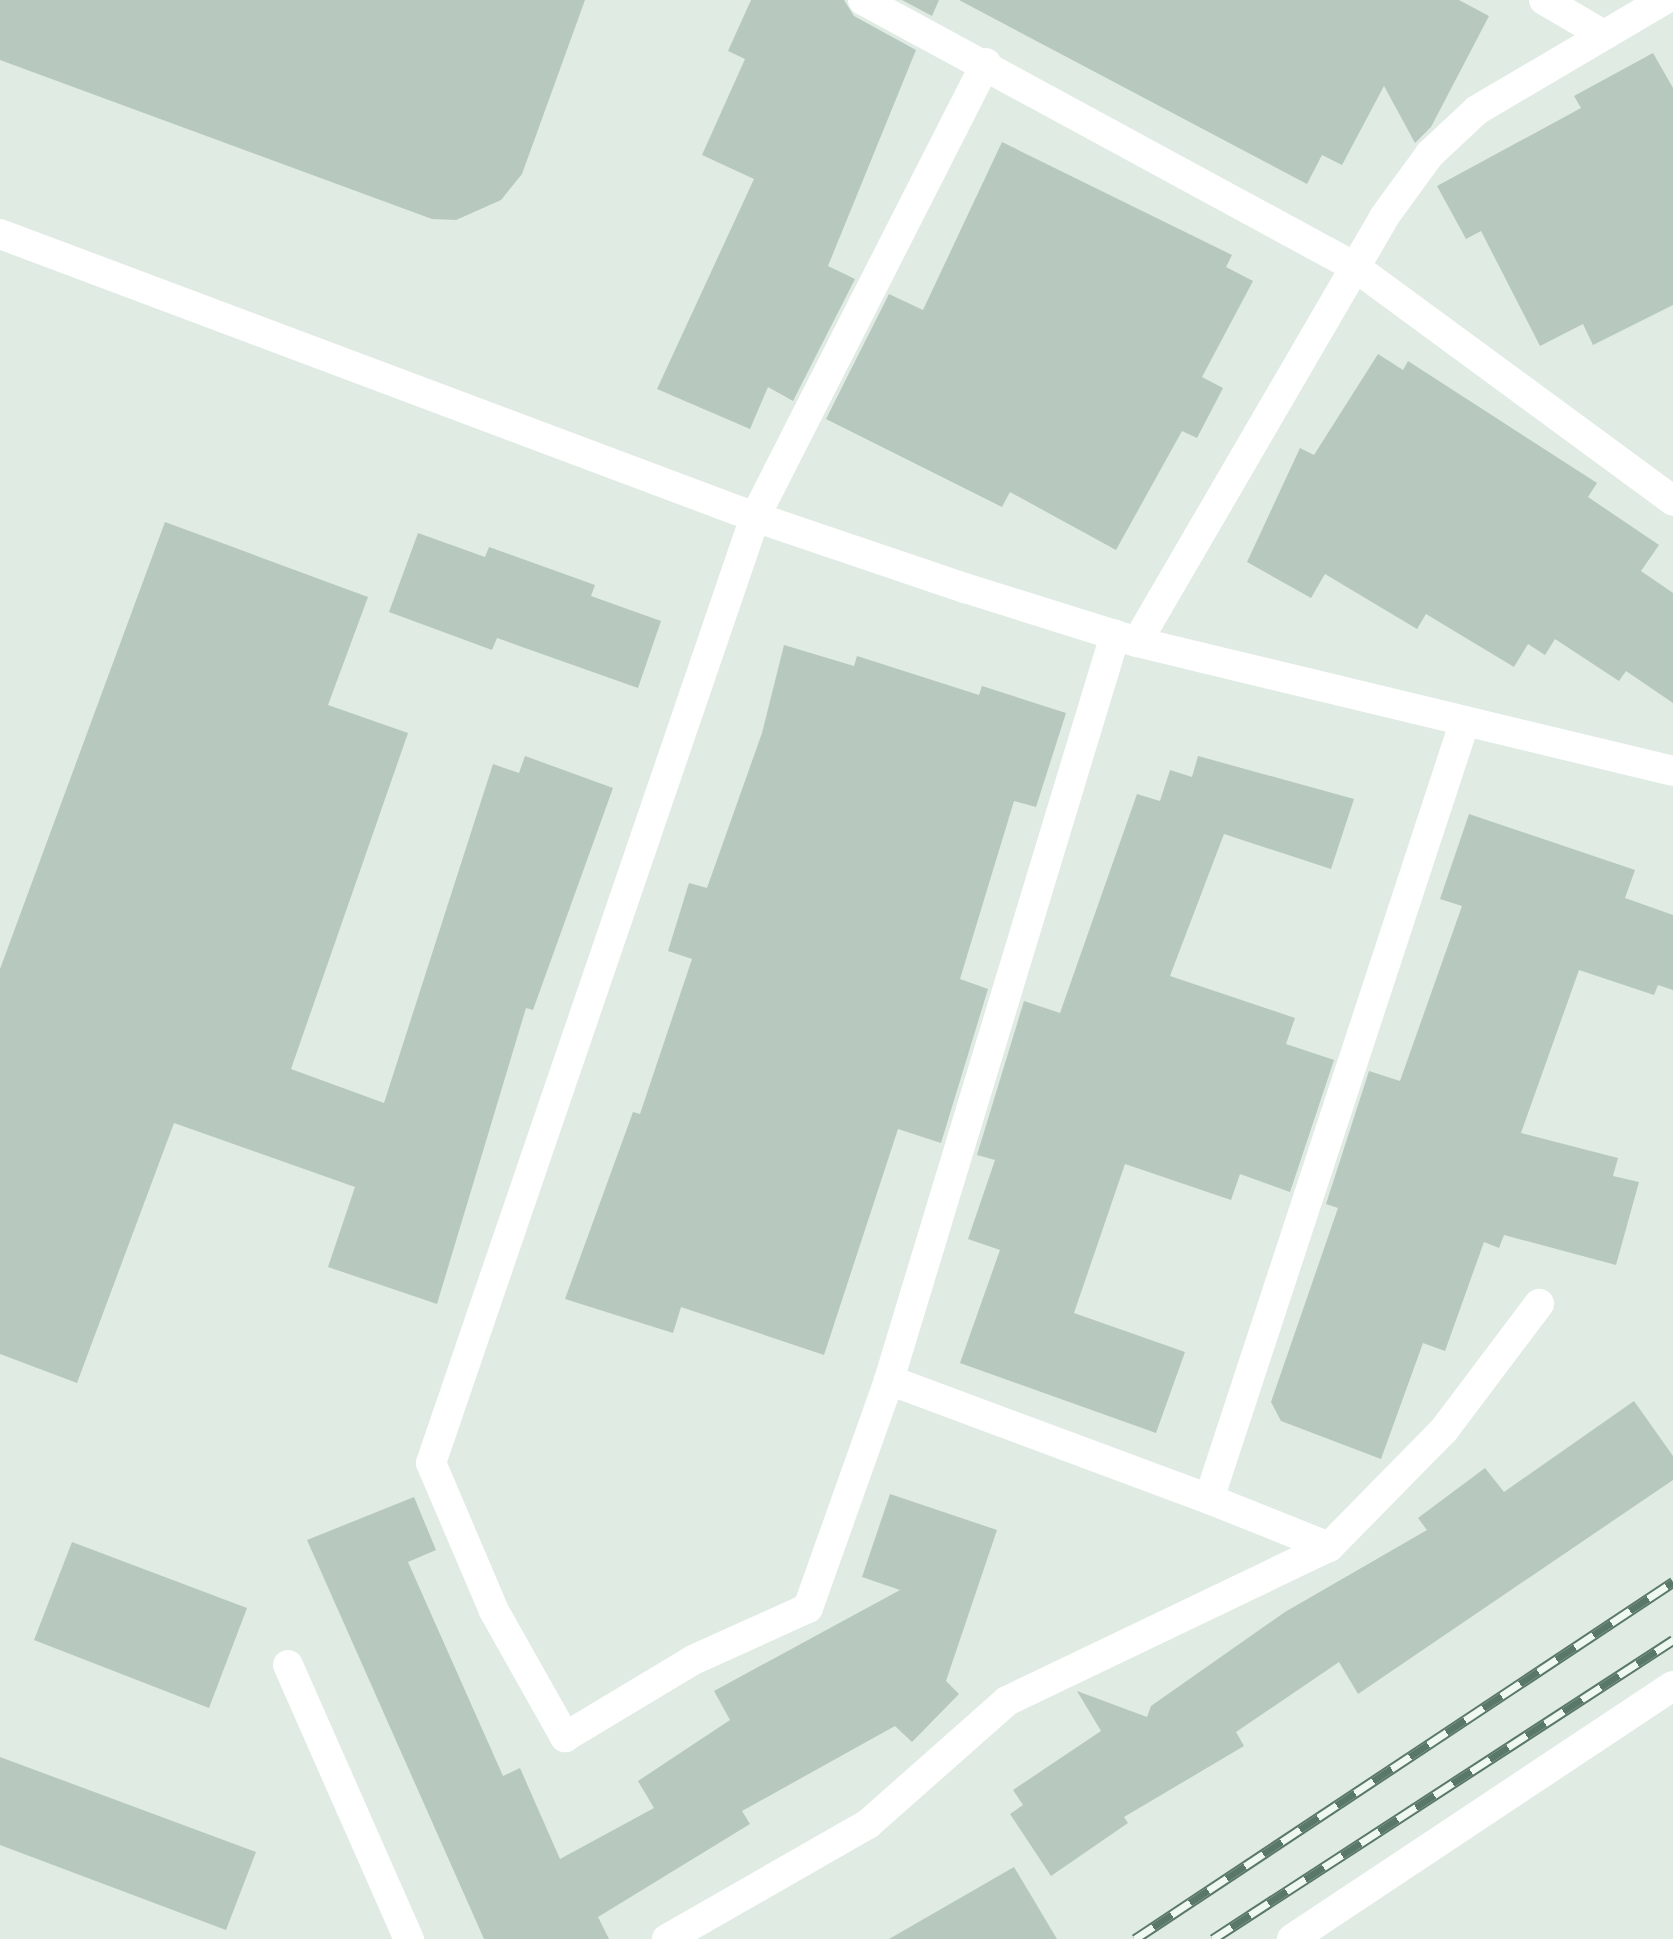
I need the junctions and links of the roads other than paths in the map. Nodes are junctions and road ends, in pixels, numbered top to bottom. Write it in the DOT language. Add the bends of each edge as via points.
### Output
graph roads {
  1 [pos="864,0"];
  2 [pos="1544,0"];
  3 [pos="1664,0"];
  4 [pos="901,8"];
  5 [pos="1602,34"];
  6 [pos="986,63"];
  7 [pos="0,234"];
  8 [pos="1355,266"];
  9 [pos="1673,501"];
  10 [pos="755,517"];
  11 [pos="1126,639"];
  12 [pos="1465,721"];
  13 [pos="1673,771"];
  14 [pos="1539,1304"];
  15 [pos="889,1380"];
  16 [pos="1209,1499"];
  17 [pos="1329,1547"];
  18 [pos="288,1666"];
  19 [pos="1673,1686"];
  20 [pos="409,1939"];
  21 [pos="667,1939"];
  22 [pos="1292,1939"];
  1 -- 4 [label="street"];
  2 -- 5 [label="street"];
  3 -- 5 [label="street"];
  4 -- 6 [label="street"];
  5 -- 8 [label="street" via="1477,110 1430,154"];
  6 -- 8 [label="street"];
  6 -- 10 [label="street"];
  7 -- 10 [label="street"];
  8 -- 9 [label="street"];
  8 -- 11 [label="street"];
  10 -- 11 [label="street"];
  10 -- 15 [label="street" via="431,1464 494,1611 565,1737 693,1660 808,1608"];
  11 -- 12 [label="street"];
  11 -- 15 [label="street"];
  12 -- 13 [label="street"];
  12 -- 16 [label="street"];
  14 -- 17 [label="street" via="1444,1430"];
  15 -- 16 [label="street"];
  16 -- 17 [label="street"];
  17 -- 21 [label="street" via="1007,1701 868,1824"];
  18 -- 20 [label="street"];
  19 -- 22 [label="street"];
}
